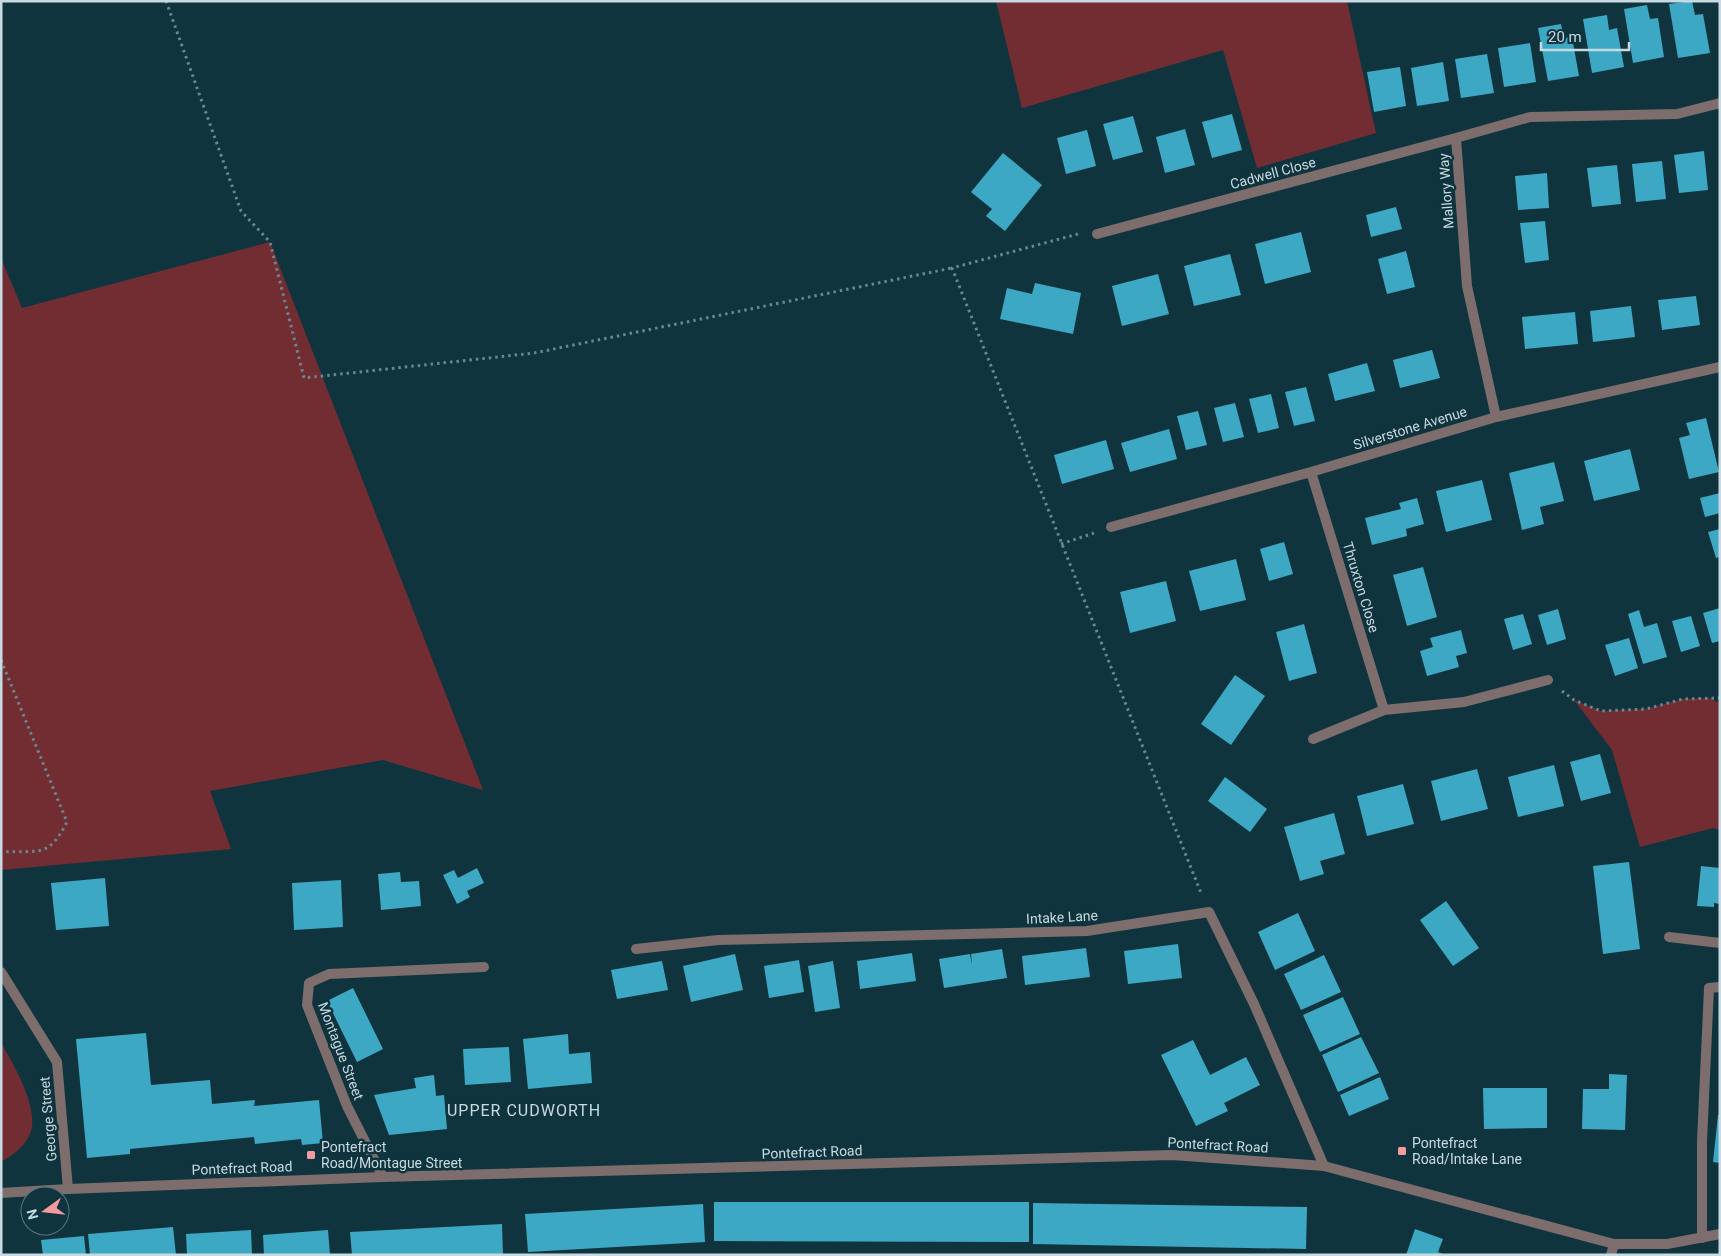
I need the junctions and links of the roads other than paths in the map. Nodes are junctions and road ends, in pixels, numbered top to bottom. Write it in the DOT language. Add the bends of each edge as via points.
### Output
graph roads {
  1 [pos="1720,103"];
  2 [pos="1456,138"];
  3 [pos="1097,234"];
  4 [pos="1720,366"];
  5 [pos="1496,417"];
  6 [pos="1311,472"];
  7 [pos="1111,527"];
  8 [pos="1548,680"];
  9 [pos="1384,710"];
  10 [pos="1313,739"];
  11 [pos="1669,937"];
  12 [pos="1720,943"];
  13 [pos="636,949"];
  14 [pos="484,967"];
  15 [pos="1,972"];
  16 [pos="1720,988"];
  17 [pos="1324,1166"];
  18 [pos="383,1177"];
  19 [pos="68,1186"];
  20 [pos="70,1188"];
  21 [pos="20,1192"];
  22 [pos="1,1193"];
  23 [pos="1720,1234"];
  24 [pos="1702,1238"];
  25 [pos="1613,1250"];
  1 -- 2 [label="street, Mallory Way" via="1677,114 1530,117"];
  2 -- 3 [label="street, Cadwell Close"];
  2 -- 5 [label="street, Mallory Way" via="1467,286"];
  4 -- 5 [label="street, Silverstone Avenue"];
  5 -- 6 [label="street, Silverstone Avenue"];
  6 -- 7 [label="street, Silverstone Avenue"];
  6 -- 9 [label="street, Thruxton Close"];
  8 -- 9 [label="street" via="1464,702"];
  9 -- 10 [label="street"];
  11 -- 12 [label="street"];
  13 -- 17 [label="street, Intake Lane" via="718,940 1088,931 1209,912 1254,1004"];
  14 -- 18 [label="street, Montague Street" via="329,974 309,983 306,1005 347,1106"];
  15 -- 19 [label="street, George Street" via="57,1062"];
  16 -- 24 [label="street" via="1709,988 1702,1142"];
  17 -- 18 [label="street, Pontefract Road" via="1172,1155"];
  17 -- 25 [label="street, Pontefract Road"];
  18 -- 20 [label="street, Pontefract Road"];
  21 -- 22 [label="street, Pontefract Road"];
  23 -- 24 [label="street, Pontefract Road"];
  24 -- 25 [label="street, Pontefract Road"];
}
